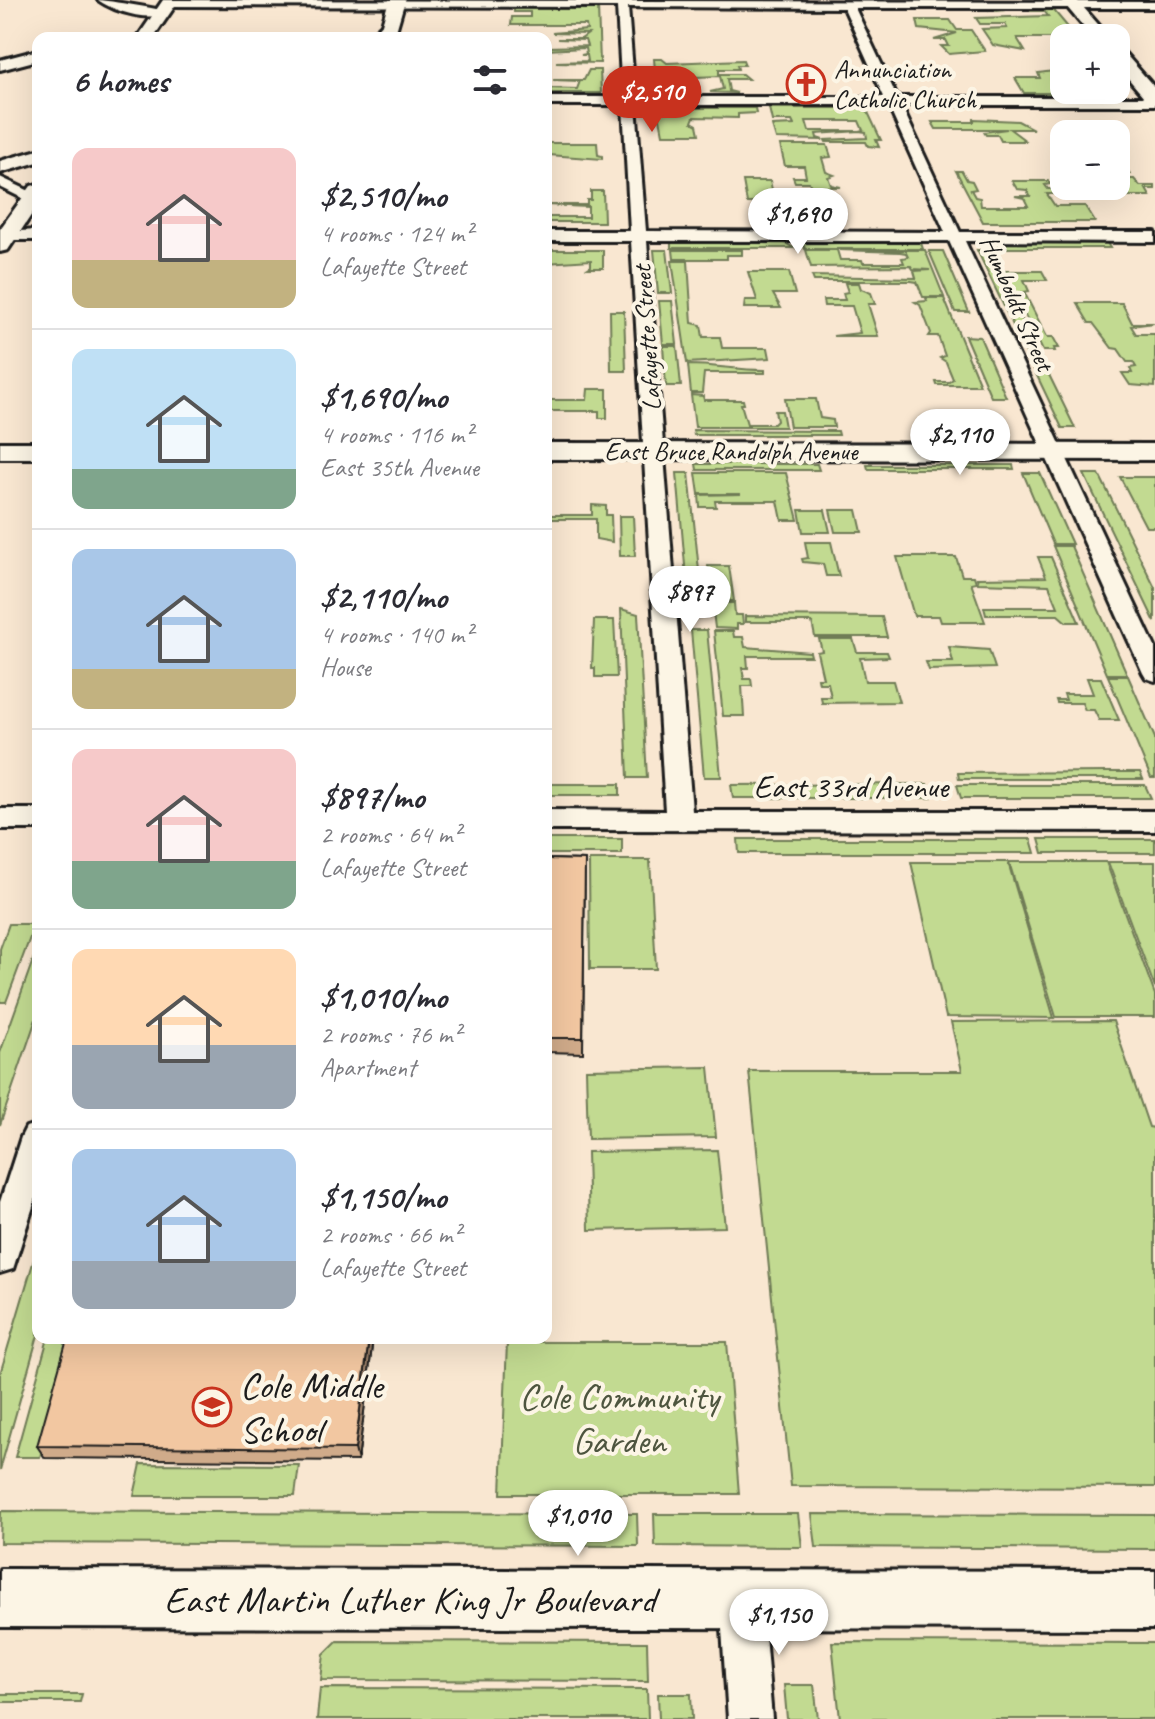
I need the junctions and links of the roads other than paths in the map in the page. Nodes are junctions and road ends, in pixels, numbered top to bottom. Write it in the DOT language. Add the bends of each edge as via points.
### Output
graph roads {
  1 [pos="104,0"];
  2 [pos="397,2"];
  3 [pos="622,2"];
  4 [pos="847,2"];
  5 [pos="1071,2"];
  6 [pos="168,5"];
  7 [pos="1155,5"];
  8 [pos="1090,24"];
  9 [pos="388,30"];
  10 [pos="149,32"];
  11 [pos="32,57"];
  12 [pos="0,65"];
  13 [pos="1130,71"];
  14 [pos="1155,100"];
  15 [pos="552,101"];
  16 [pos="630,101"];
  17 [pos="893,101"];
  18 [pos="32,158"];
  19 [pos="0,167"];
  20 [pos="0,181"];
  21 [pos="32,193"];
  22 [pos="32,198"];
  23 [pos="32,236"];
  24 [pos="552,236"];
  25 [pos="640,236"];
  26 [pos="956,237"];
  27 [pos="1155,237"];
  28 [pos="4,240"];
  29 [pos="0,450"];
  30 [pos="32,450"];
  31 [pos="552,451"];
  32 [pos="654,451"];
  33 [pos="1054,451"];
  34 [pos="1155,452"];
  35 [pos="1155,673"];
  36 [pos="0,819"];
  37 [pos="32,819"];
  38 [pos="552,820"];
  39 [pos="679,820"];
  40 [pos="1155,821"];
  41 [pos="32,1156"];
  42 [pos="0,1257"];
  43 [pos="0,1598"];
  44 [pos="741,1599"];
  45 [pos="1155,1600"];
  46 [pos="750,1719"];
  1 -- 6 [label="street" via="132,11"];
  2 -- 3 [label="street"];
  2 -- 6 [label="street"];
  2 -- 9 [label="street"];
  3 -- 4 [label="street"];
  3 -- 16 [label="street, Lafayette Street"];
  4 -- 5 [label="street"];
  4 -- 17 [label="street, Humboldt Street"];
  5 -- 7 [label="street"];
  5 -- 8 [label="street"];
  6 -- 10 [label="street"];
  11 -- 12 [label="street"];
  13 -- 14 [label="street"];
  14 -- 17 [label="street"];
  15 -- 16 [label="street"];
  16 -- 17 [label="street"];
  16 -- 25 [label="street, Lafayette Street"];
  17 -- 26 [label="street, Humboldt Street"];
  18 -- 19 [label="street"];
  20 -- 21 [label="street"];
  22 -- 28 [label="street"];
  23 -- 28 [label="street"];
  24 -- 25 [label="street"];
  25 -- 26 [label="street"];
  25 -- 32 [label="street, Lafayette Street"];
  26 -- 27 [label="street"];
  26 -- 33 [label="street, Humboldt Street"];
  29 -- 30 [label="street"];
  31 -- 32 [label="street, East Bruce Randolph Avenue"];
  32 -- 33 [label="street, East Bruce Randolph Avenue"];
  32 -- 39 [label="street, Lafayette Street"];
  33 -- 34 [label="street, East Bruce Randolph Avenue"];
  33 -- 35 [label="street, Humboldt Street"];
  36 -- 37 [label="street"];
  38 -- 39 [label="street, East 33rd Avenue"];
  39 -- 40 [label="street, East 33rd Avenue"];
  41 -- 42 [label="street"];
  43 -- 44 [label="street, East Martin Luther King Jr Boulevard"];
  44 -- 45 [label="street, East Martin Luther King Jr Boulevard"];
  44 -- 46 [label="street"];
}
